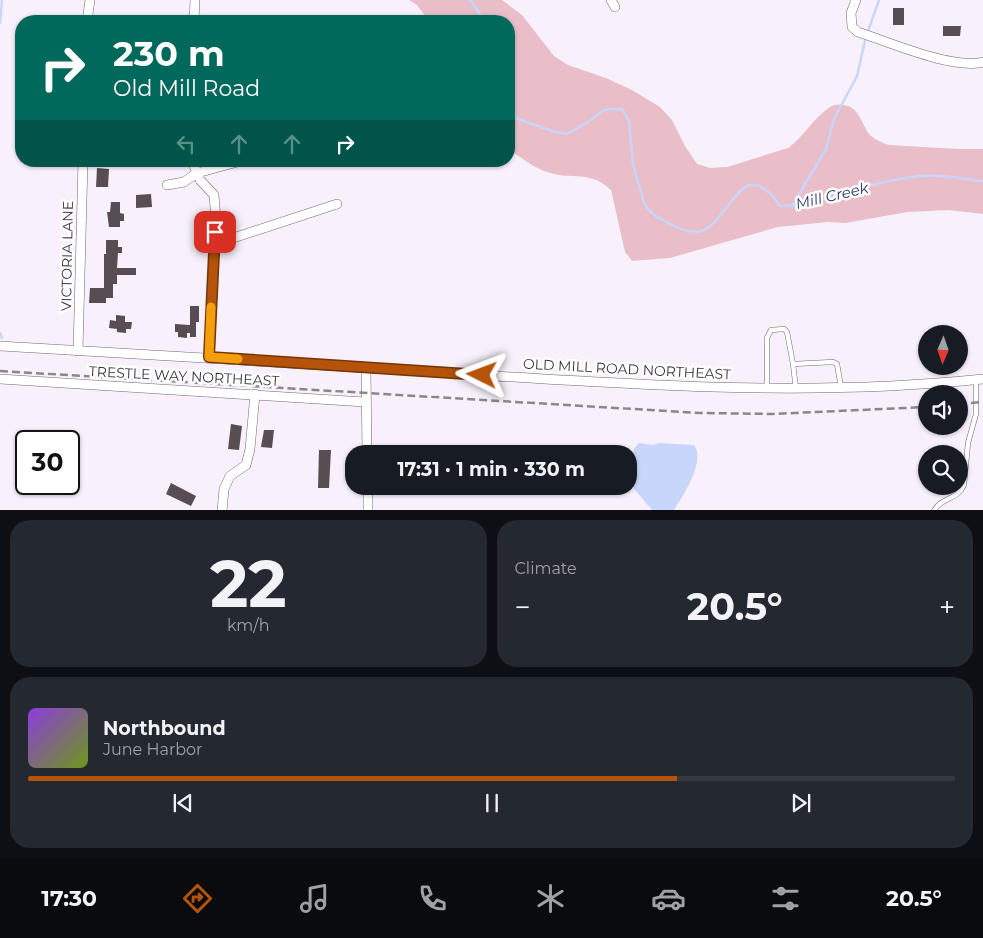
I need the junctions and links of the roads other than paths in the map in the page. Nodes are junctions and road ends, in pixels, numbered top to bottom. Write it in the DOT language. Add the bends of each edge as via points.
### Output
graph roads {
  1 [pos="90,0"];
  2 [pos="195,0"];
  3 [pos="856,0"];
  4 [pos="88,15"];
  5 [pos="194,15"];
  6 [pos="983,62"];
  7 [pos="83,167"];
  8 [pos="194,167"];
  9 [pos="219,167"];
  10 [pos="197,173"];
  11 [pos="166,185"];
  12 [pos="337,204"];
  13 [pos="215,244"];
  14 [pos="0,346"];
  15 [pos="78,351"];
  16 [pos="209,357"];
  17 [pos="793,364"];
  18 [pos="366,369"];
  19 [pos="0,379"];
  20 [pos="980,379"];
  21 [pos="841,388"];
  22 [pos="796,389"];
  23 [pos="767,390"];
  24 [pos="255,394"];
  25 [pos="365,402"];
  26 [pos="367,445"];
  27 [pos="368,495"];
  28 [pos="222,510"];
  29 [pos="368,510"];
  30 [pos="934,510"];
  1 -- 4 [label="street"];
  2 -- 5 [label="street"];
  3 -- 6 [label="street" via="851,13 852,27 858,32 944,60"];
  7 -- 15 [label="street, VICTORIA LANE"];
  8 -- 10 [label="street"];
  9 -- 10 [label="street"];
  10 -- 11 [label="street" via="184,182"];
  10 -- 13 [label="street" via="214,194"];
  12 -- 13 [label="street"];
  13 -- 16 [label="street"];
  14 -- 15 [label="street, OLD MILL ROAD NORTHEAST"];
  15 -- 16 [label="street, OLD MILL ROAD NORTHEAST"];
  16 -- 18 [label="street, OLD MILL ROAD NORTHEAST"];
  17 -- 21 [label="lane" via="833,362"];
  17 -- 22 [label="lane"];
  17 -- 23 [label="lane" via="787,332 784,329 771,330 767,338"];
  18 -- 23 [label="street, OLD MILL ROAD NORTHEAST"];
  18 -- 25 [label="street"];
  19 -- 24 [label="street, TRESTLE WAY NORTHEAST"];
  20 -- 21 [label="street, OLD MILL ROAD NORTHEAST"];
  20 -- 30 [label="lane" via="962,491 944,499"];
  21 -- 22 [label="street, OLD MILL ROAD NORTHEAST"];
  22 -- 23 [label="street, OLD MILL ROAD NORTHEAST"];
  24 -- 25 [label="street, TRESTLE WAY NORTHEAST"];
  24 -- 28 [label="street" via="246,465 230,476 224,489"];
  25 -- 26 [label="street"];
  27 -- 29 [label="street"];
}
